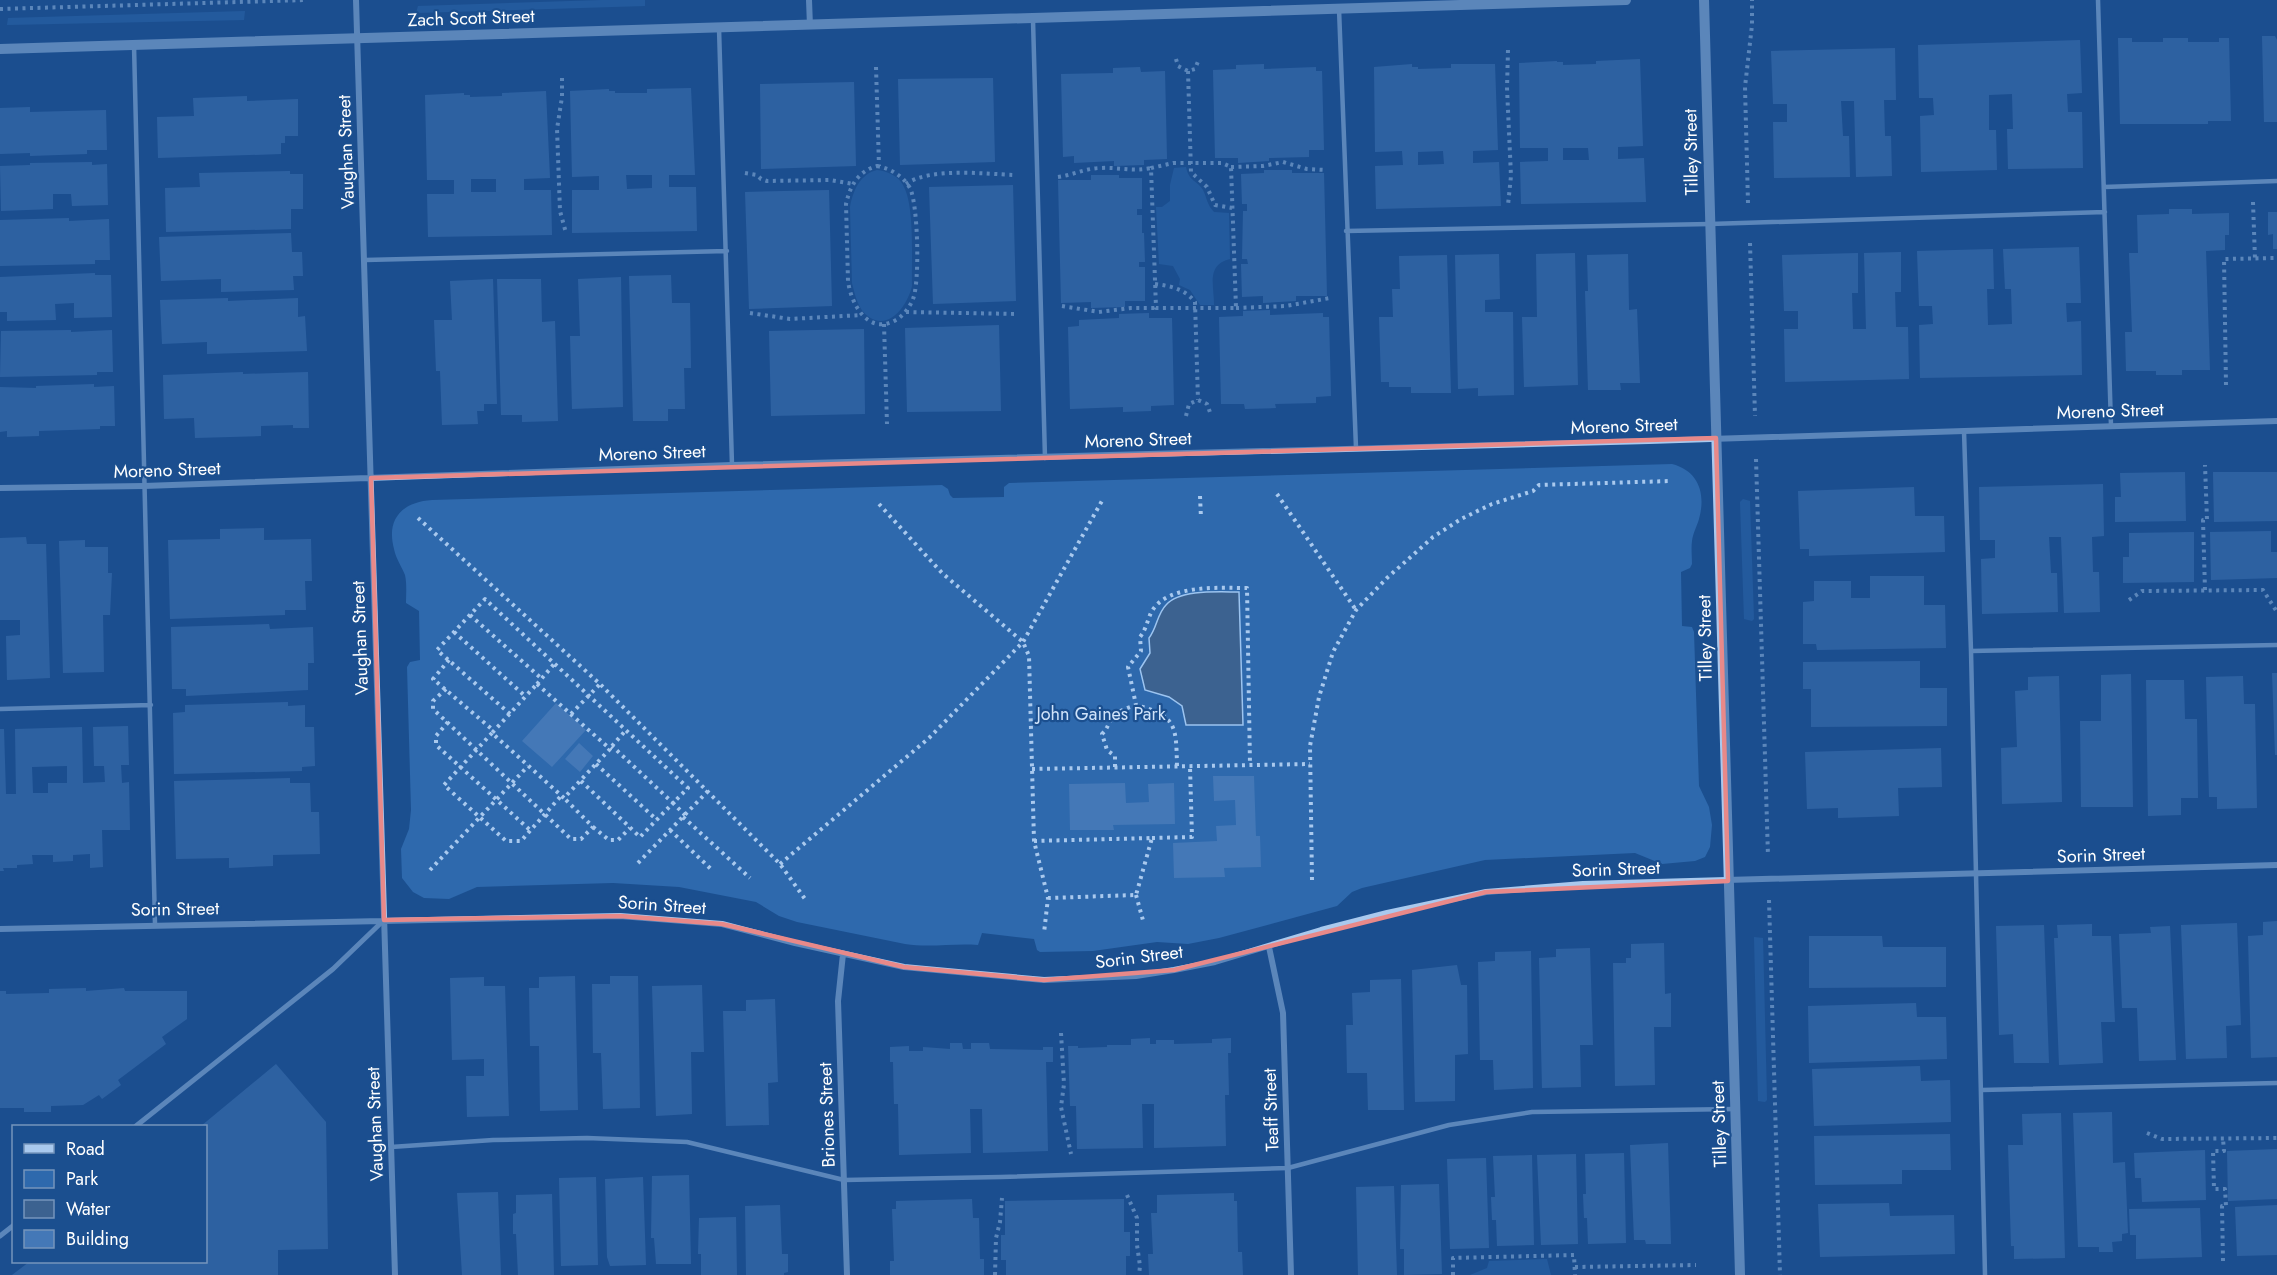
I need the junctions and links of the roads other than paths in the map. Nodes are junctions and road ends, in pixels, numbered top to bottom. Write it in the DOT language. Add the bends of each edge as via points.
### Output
graph roads {
  1 [pos="356,0"];
  2 [pos="809,0"];
  3 [pos="1253,0"];
  4 [pos="1626,0"];
  5 [pos="1704,0"];
  6 [pos="2098,0"];
  7 [pos="1339,9"];
  8 [pos="1254,12"];
  9 [pos="1033,20"];
  10 [pos="810,26"];
  11 [pos="718,28"];
  12 [pos="357,37"];
  13 [pos="134,45"];
  14 [pos="0,49"];
  15 [pos="2277,181"];
  16 [pos="2104,187"];
  17 [pos="2105,212"];
  18 [pos="1710,224"];
  19 [pos="1346,231"];
  20 [pos="727,251"];
  21 [pos="365,260"];
  22 [pos="2277,421"];
  23 [pos="2111,426"];
  24 [pos="1964,431"];
  25 [pos="1716,438"];
  26 [pos="1356,448"];
  27 [pos="1045,458"];
  28 [pos="732,465"];
  29 [pos="371,478"];
  30 [pos="144,486"];
  31 [pos="0,488"];
  32 [pos="2277,645"];
  33 [pos="1971,651"];
  34 [pos="151,705"];
  35 [pos="0,709"];
  36 [pos="2277,865"];
  37 [pos="1976,874"];
  38 [pos="1728,881"];
  39 [pos="384,920"];
  40 [pos="156,924"];
  41 [pos="0,929"];
  42 [pos="1269,946"];
  43 [pos="843,954"];
  44 [pos="2277,1083"];
  45 [pos="1982,1090"];
  46 [pos="1735,1109"];
  47 [pos="137,1125"];
  48 [pos="391,1147"];
  49 [pos="1288,1168"];
  50 [pos="844,1180"];
  51 [pos="12,1227"];
  52 [pos="0,1236"];
  53 [pos="395,1275"];
  54 [pos="847,1275"];
  55 [pos="1291,1275"];
  56 [pos="1740,1275"];
  57 [pos="1985,1275"];
  1 -- 12 [label="street, Vaughan Street"];
  2 -- 10 [label="street"];
  3 -- 8 [label="street"];
  4 -- 7 [label="street, Zach Scott Street"];
  5 -- 18 [label="street, Tilley Street"];
  6 -- 16 [label="lane"];
  7 -- 8 [label="street, Zach Scott Street"];
  7 -- 19 [label="lane"];
  8 -- 9 [label="street, Zach Scott Street"];
  9 -- 10 [label="street, Zach Scott Street"];
  9 -- 27 [label="lane"];
  10 -- 11 [label="street, Zach Scott Street"];
  11 -- 12 [label="street, Zach Scott Street"];
  11 -- 20 [label="lane"];
  12 -- 13 [label="street, Zach Scott Street"];
  12 -- 21 [label="street, Vaughan Street"];
  13 -- 14 [label="street, Zach Scott Street"];
  13 -- 30 [label="lane"];
  15 -- 16 [label="lane"];
  16 -- 17 [label="lane"];
  17 -- 18 [label="lane"];
  17 -- 23 [label="lane"];
  18 -- 19 [label="lane"];
  18 -- 25 [label="street, Tilley Street"];
  19 -- 26 [label="lane"];
  20 -- 21 [label="lane"];
  20 -- 28 [label="lane"];
  21 -- 29 [label="street, Vaughan Street"];
  22 -- 23 [label="street, Moreno Street"];
  23 -- 24 [label="street, Moreno Street"];
  24 -- 25 [label="street, Moreno Street"];
  24 -- 33 [label="lane"];
  25 -- 26 [label="street, Moreno Street"];
  25 -- 38 [label="street, Tilley Street"];
  26 -- 27 [label="street, Moreno Street"];
  27 -- 28 [label="street, Moreno Street"];
  28 -- 29 [label="street, Moreno Street"];
  29 -- 30 [label="street, Moreno Street"];
  29 -- 39 [label="street, Vaughan Street"];
  30 -- 31 [label="street, Moreno Street"];
  30 -- 34 [label="lane"];
  32 -- 33 [label="lane"];
  33 -- 37 [label="lane"];
  34 -- 35 [label="lane"];
  34 -- 40 [label="lane"];
  36 -- 37 [label="street, Sorin Street"];
  37 -- 38 [label="street, Sorin Street"];
  37 -- 45 [label="lane"];
  38 -- 42 [label="street, Sorin Street" via="1583,884 1486,892 1387,913"];
  38 -- 46 [label="street, Tilley Street"];
  39 -- 40 [label="street, Sorin Street"];
  39 -- 43 [label="street, Sorin Street" via="620,916 722,924"];
  39 -- 47 [label="street" via="333,969"];
  39 -- 48 [label="street, Vaughan Street"];
  40 -- 41 [label="street, Sorin Street"];
  42 -- 43 [label="street, Sorin Street" via="1215,962 1136,976 1044,980 904,967"];
  42 -- 49 [label="street, Teaff Street" via="1283,1013"];
  43 -- 50 [label="street, Briones Street" via="838,1001"];
  44 -- 45 [label="lane"];
  45 -- 57 [label="lane"];
  46 -- 49 [label="lane" via="1532,1112 1449,1125"];
  46 -- 56 [label="street, Tilley Street"];
  48 -- 50 [label="lane" via="587,1138 687,1142"];
  48 -- 53 [label="street, Vaughan Street"];
  49 -- 50 [label="lane"];
  49 -- 55 [label="street, Teaff Street"];
  50 -- 54 [label="street, Briones Street"];
  51 -- 52 [label="street"];
}
